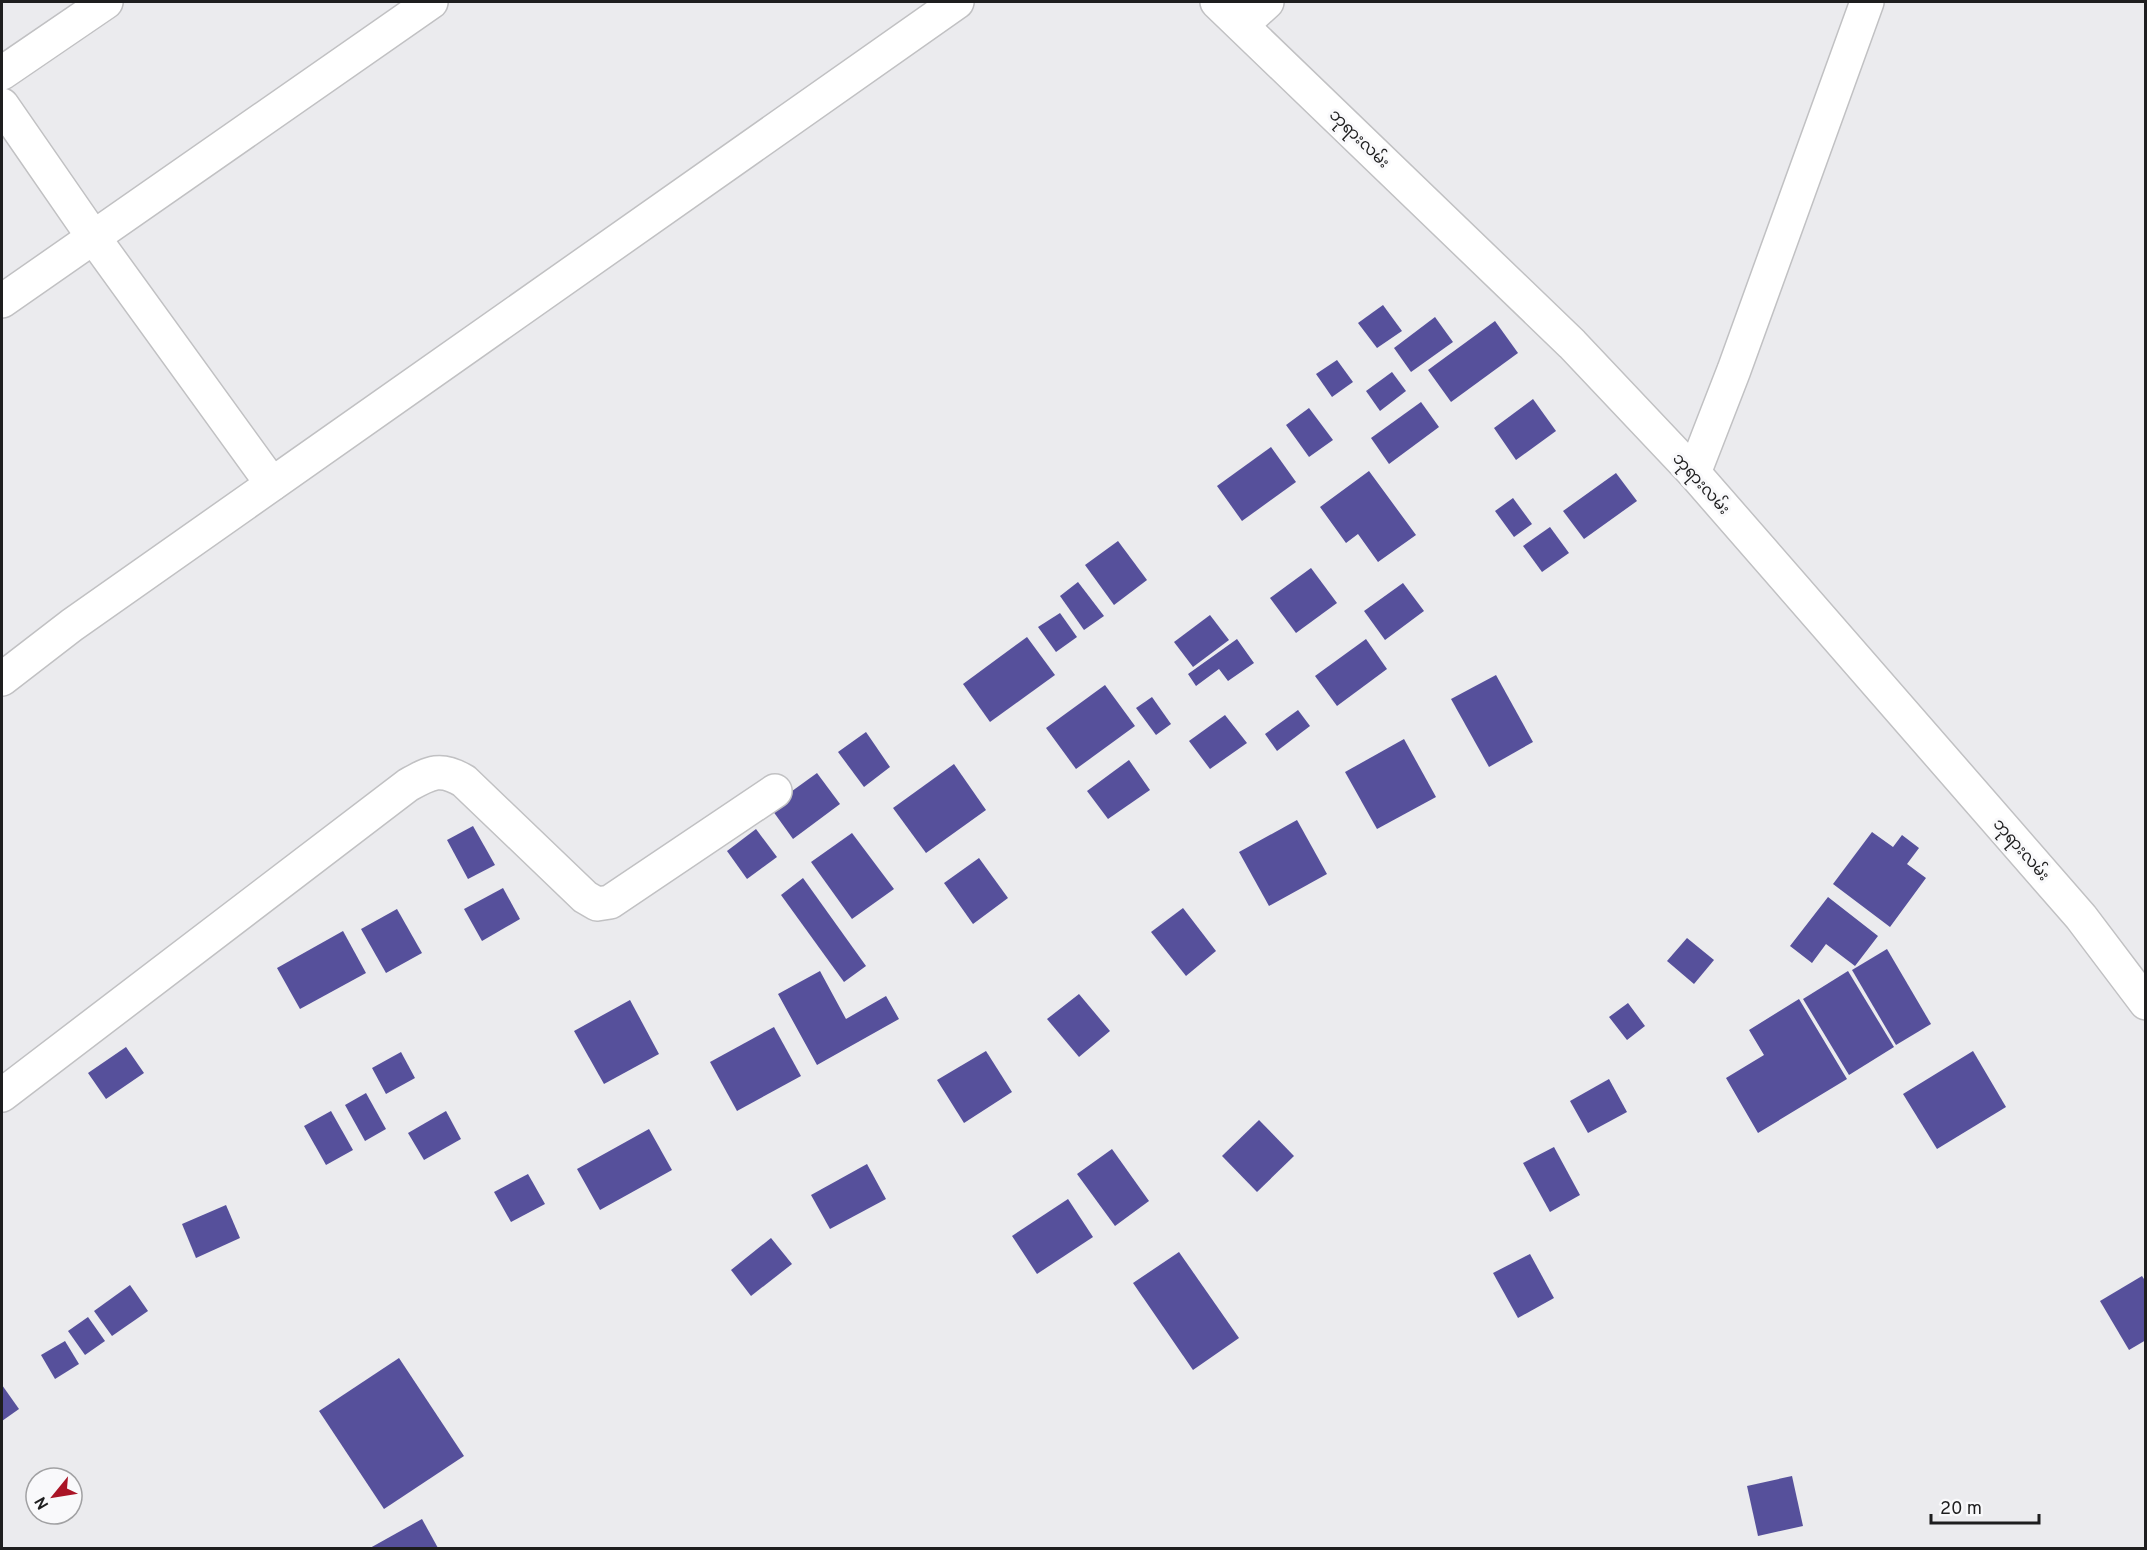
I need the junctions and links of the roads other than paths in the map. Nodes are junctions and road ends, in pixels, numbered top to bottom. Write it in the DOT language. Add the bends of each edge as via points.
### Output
graph roads {
  1 [pos="106,2"];
  2 [pos="432,2"];
  3 [pos="957,2"];
  4 [pos="1217,2"];
  5 [pos="1266,2"];
  6 [pos="1861,6"];
  7 [pos="1242,25"];
  8 [pos="2,73"];
  9 [pos="2,105"];
  10 [pos="94,238"];
  11 [pos="2,301"];
  12 [pos="1694,473"];
  13 [pos="272,484"];
  14 [pos="2,678"];
  15 [pos="775,791"];
  16 [pos="2145,1003"];
  17 [pos="2,1095"];
  1 -- 8 [label="street"];
  2 -- 10 [label="street"];
  3 -- 13 [label="street"];
  4 -- 7 [label="street, ဘုရားလမ်း"];
  5 -- 7 [label="street"];
  6 -- 12 [label="street"];
  7 -- 12 [label="street, ဘုရားလမ်း" via="1572,344"];
  9 -- 10 [label="street"];
  10 -- 11 [label="street"];
  10 -- 13 [label="street"];
  12 -- 16 [label="street, ဘုရားလမ်း" via="2081,917"];
  13 -- 14 [label="street"];
  15 -- 17 [label="street" via="610,902 597,904 585,897 464,781 449,772 428,773"];
}
